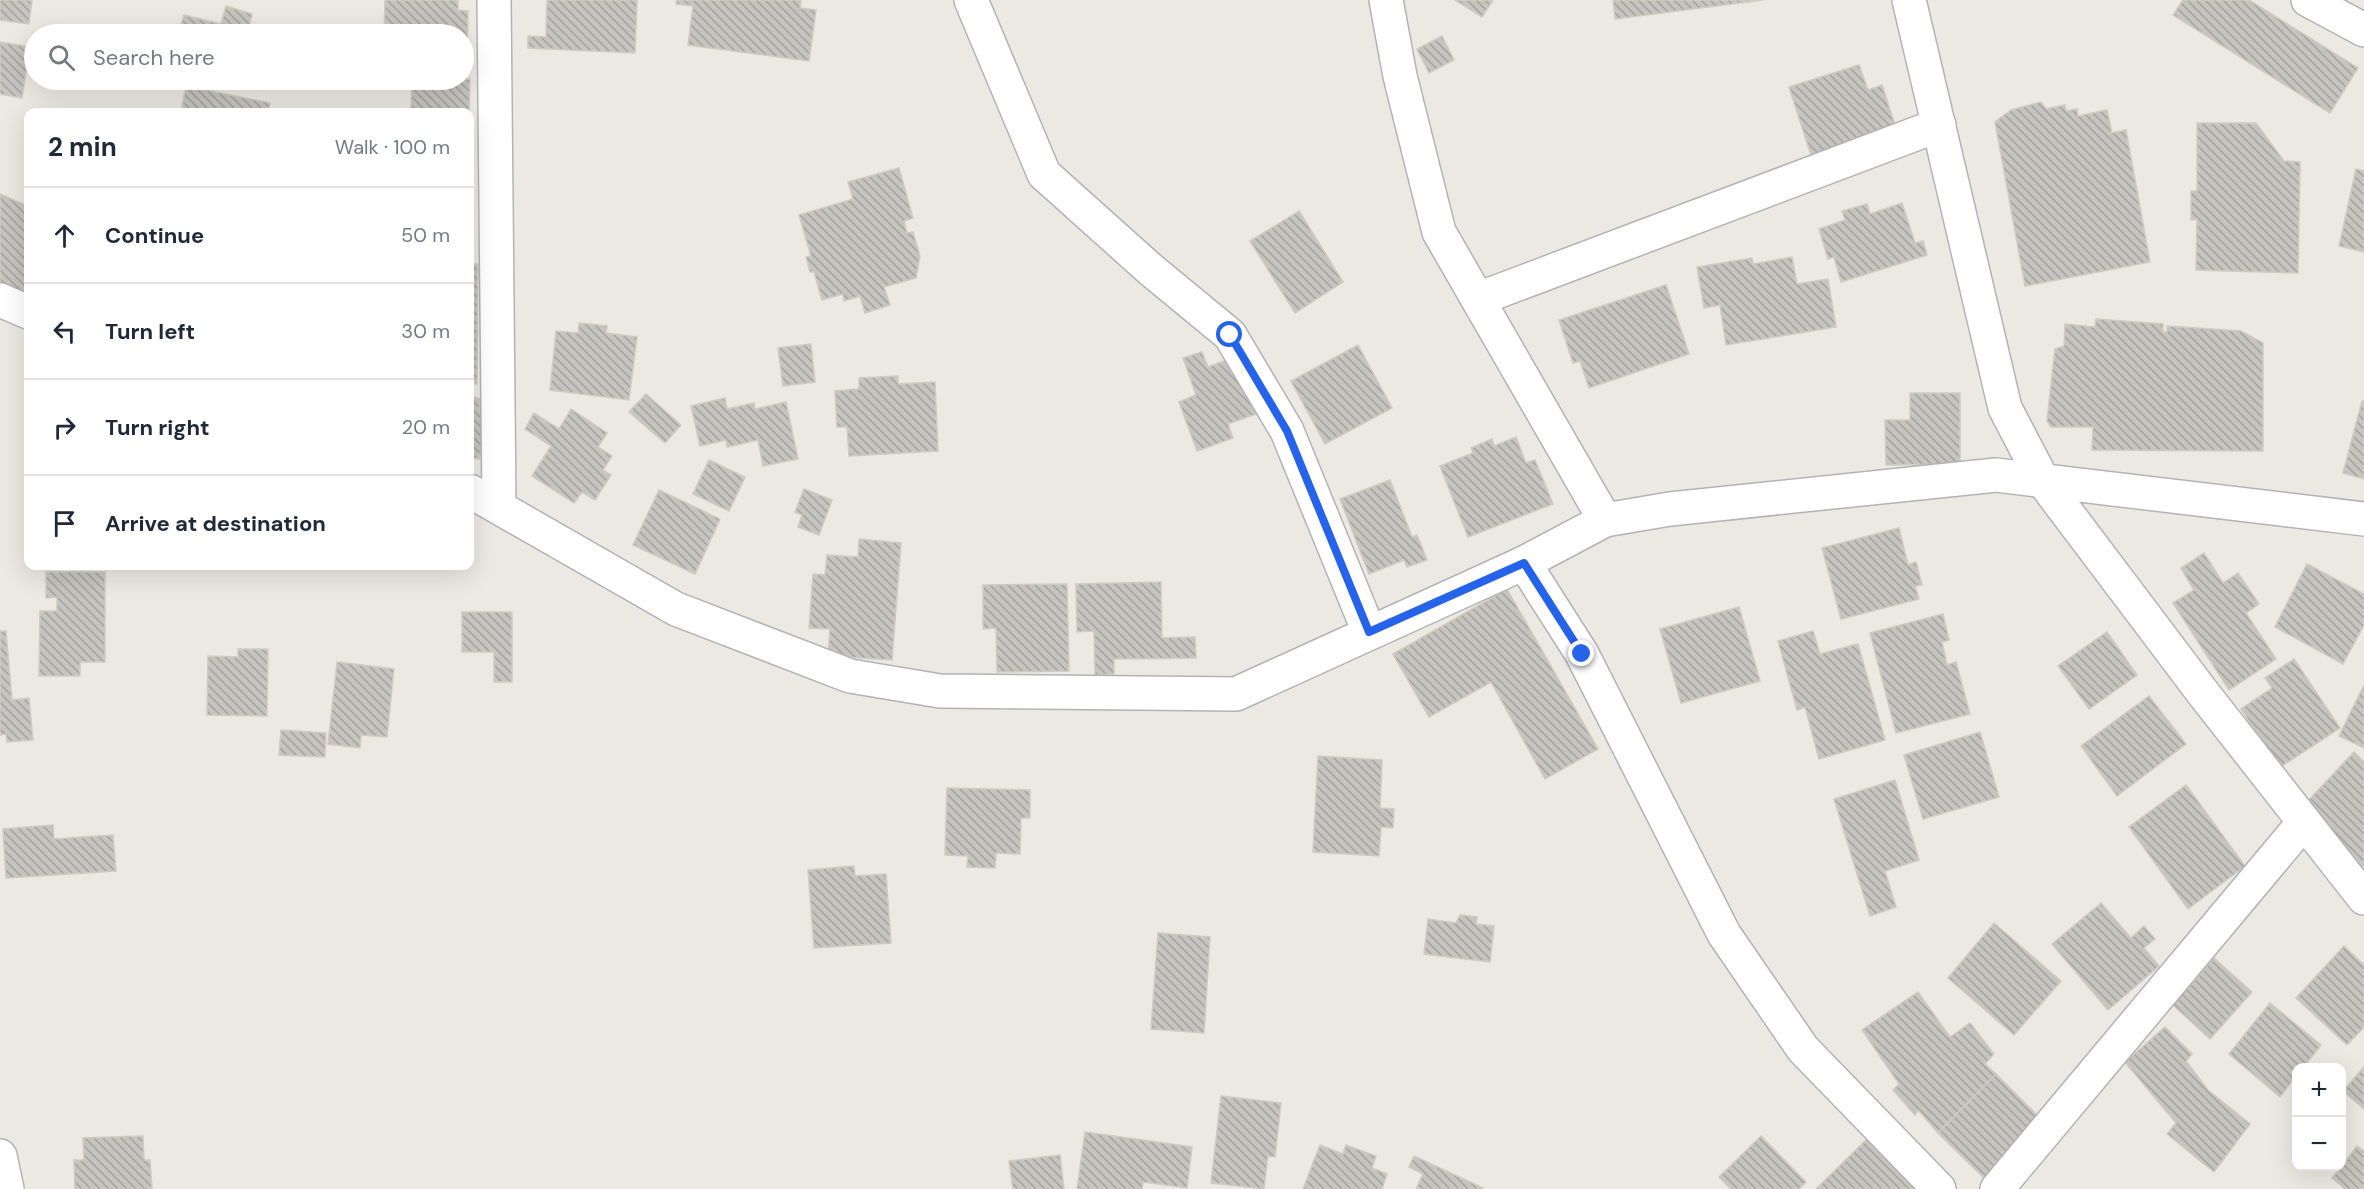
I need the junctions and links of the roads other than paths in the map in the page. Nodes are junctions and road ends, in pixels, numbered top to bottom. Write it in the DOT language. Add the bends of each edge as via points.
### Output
graph roads {
  1 [pos="494,0"];
  2 [pos="970,0"];
  3 [pos="1386,0"];
  4 [pos="1909,0"];
  5 [pos="2308,0"];
  6 [pos="2364,30"];
  7 [pos="1939,125"];
  8 [pos="1478,299"];
  9 [pos="0,300"];
  10 [pos="24,310"];
  11 [pos="2043,481"];
  12 [pos="474,493"];
  13 [pos="499,506"];
  14 [pos="2364,519"];
  15 [pos="1605,520"];
  16 [pos="1524,563"];
  17 [pos="1369,632"];
  18 [pos="2304,822"];
  19 [pos="2364,898"];
  20 [pos="0,1156"];
  21 [pos="7,1189"];
  22 [pos="1939,1189"];
  23 [pos="1997,1189"];
  1 -- 13 [label="street"];
  2 -- 17 [label="street" via="1044,174 1230,335 1287,431"];
  3 -- 8 [label="street" via="1400,76 1439,232"];
  4 -- 7 [label="street"];
  5 -- 6 [label="street"];
  7 -- 8 [label="street"];
  7 -- 11 [label="street" via="2005,408"];
  8 -- 15 [label="street"];
  9 -- 10 [label="street"];
  11 -- 14 [label="street"];
  11 -- 15 [label="street" via="1996,475 1682,508"];
  11 -- 18 [label="street"];
  12 -- 13 [label="street"];
  13 -- 17 [label="street" via="676,609 850,676 940,691 1236,694"];
  15 -- 16 [label="street"];
  16 -- 17 [label="street"];
  16 -- 22 [label="street" via="1582,654 1724,933 1803,1049"];
  18 -- 19 [label="street"];
  18 -- 23 [label="street"];
  20 -- 21 [label="street"];
}
